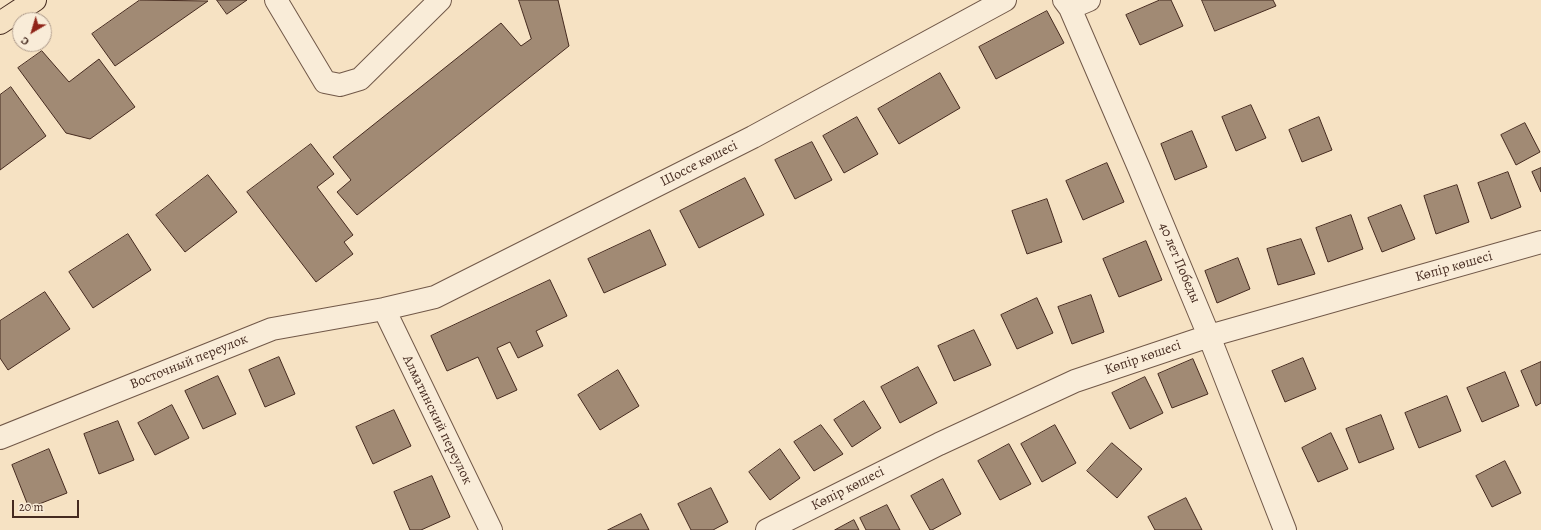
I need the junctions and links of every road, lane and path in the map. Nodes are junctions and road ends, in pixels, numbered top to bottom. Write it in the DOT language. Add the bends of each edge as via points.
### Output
graph roads {
  1 [pos="35,0"];
  2 [pos="276,0"];
  3 [pos="440,0"];
  4 [pos="1005,0"];
  5 [pos="1074,3"];
  6 [pos="0,23"];
  7 [pos="1541,242"];
  8 [pos="384,309"];
  9 [pos="1209,336"];
  10 [pos="0,438"];
  11 [pos="491,530"];
  12 [pos="768,530"];
  13 [pos="1284,530"];
  1 -- 6 [label="main road"];
  2 -- 3 [label="street" via="325,82 340,85 360,79"];
  4 -- 8 [label="street, Шоссе көшесі" via="753,137 436,297"];
  5 -- 9 [label="street, 40 лет Победы"];
  7 -- 9 [label="street, Көпір көшесі"];
  8 -- 10 [label="street, Восточный переулок" via="272,329"];
  8 -- 11 [label="street, Алматинский переулок"];
  9 -- 12 [label="street, Көпір көшесі" via="1075,381 939,444"];
  9 -- 13 [label="street, 40 лет Победы"];
}
